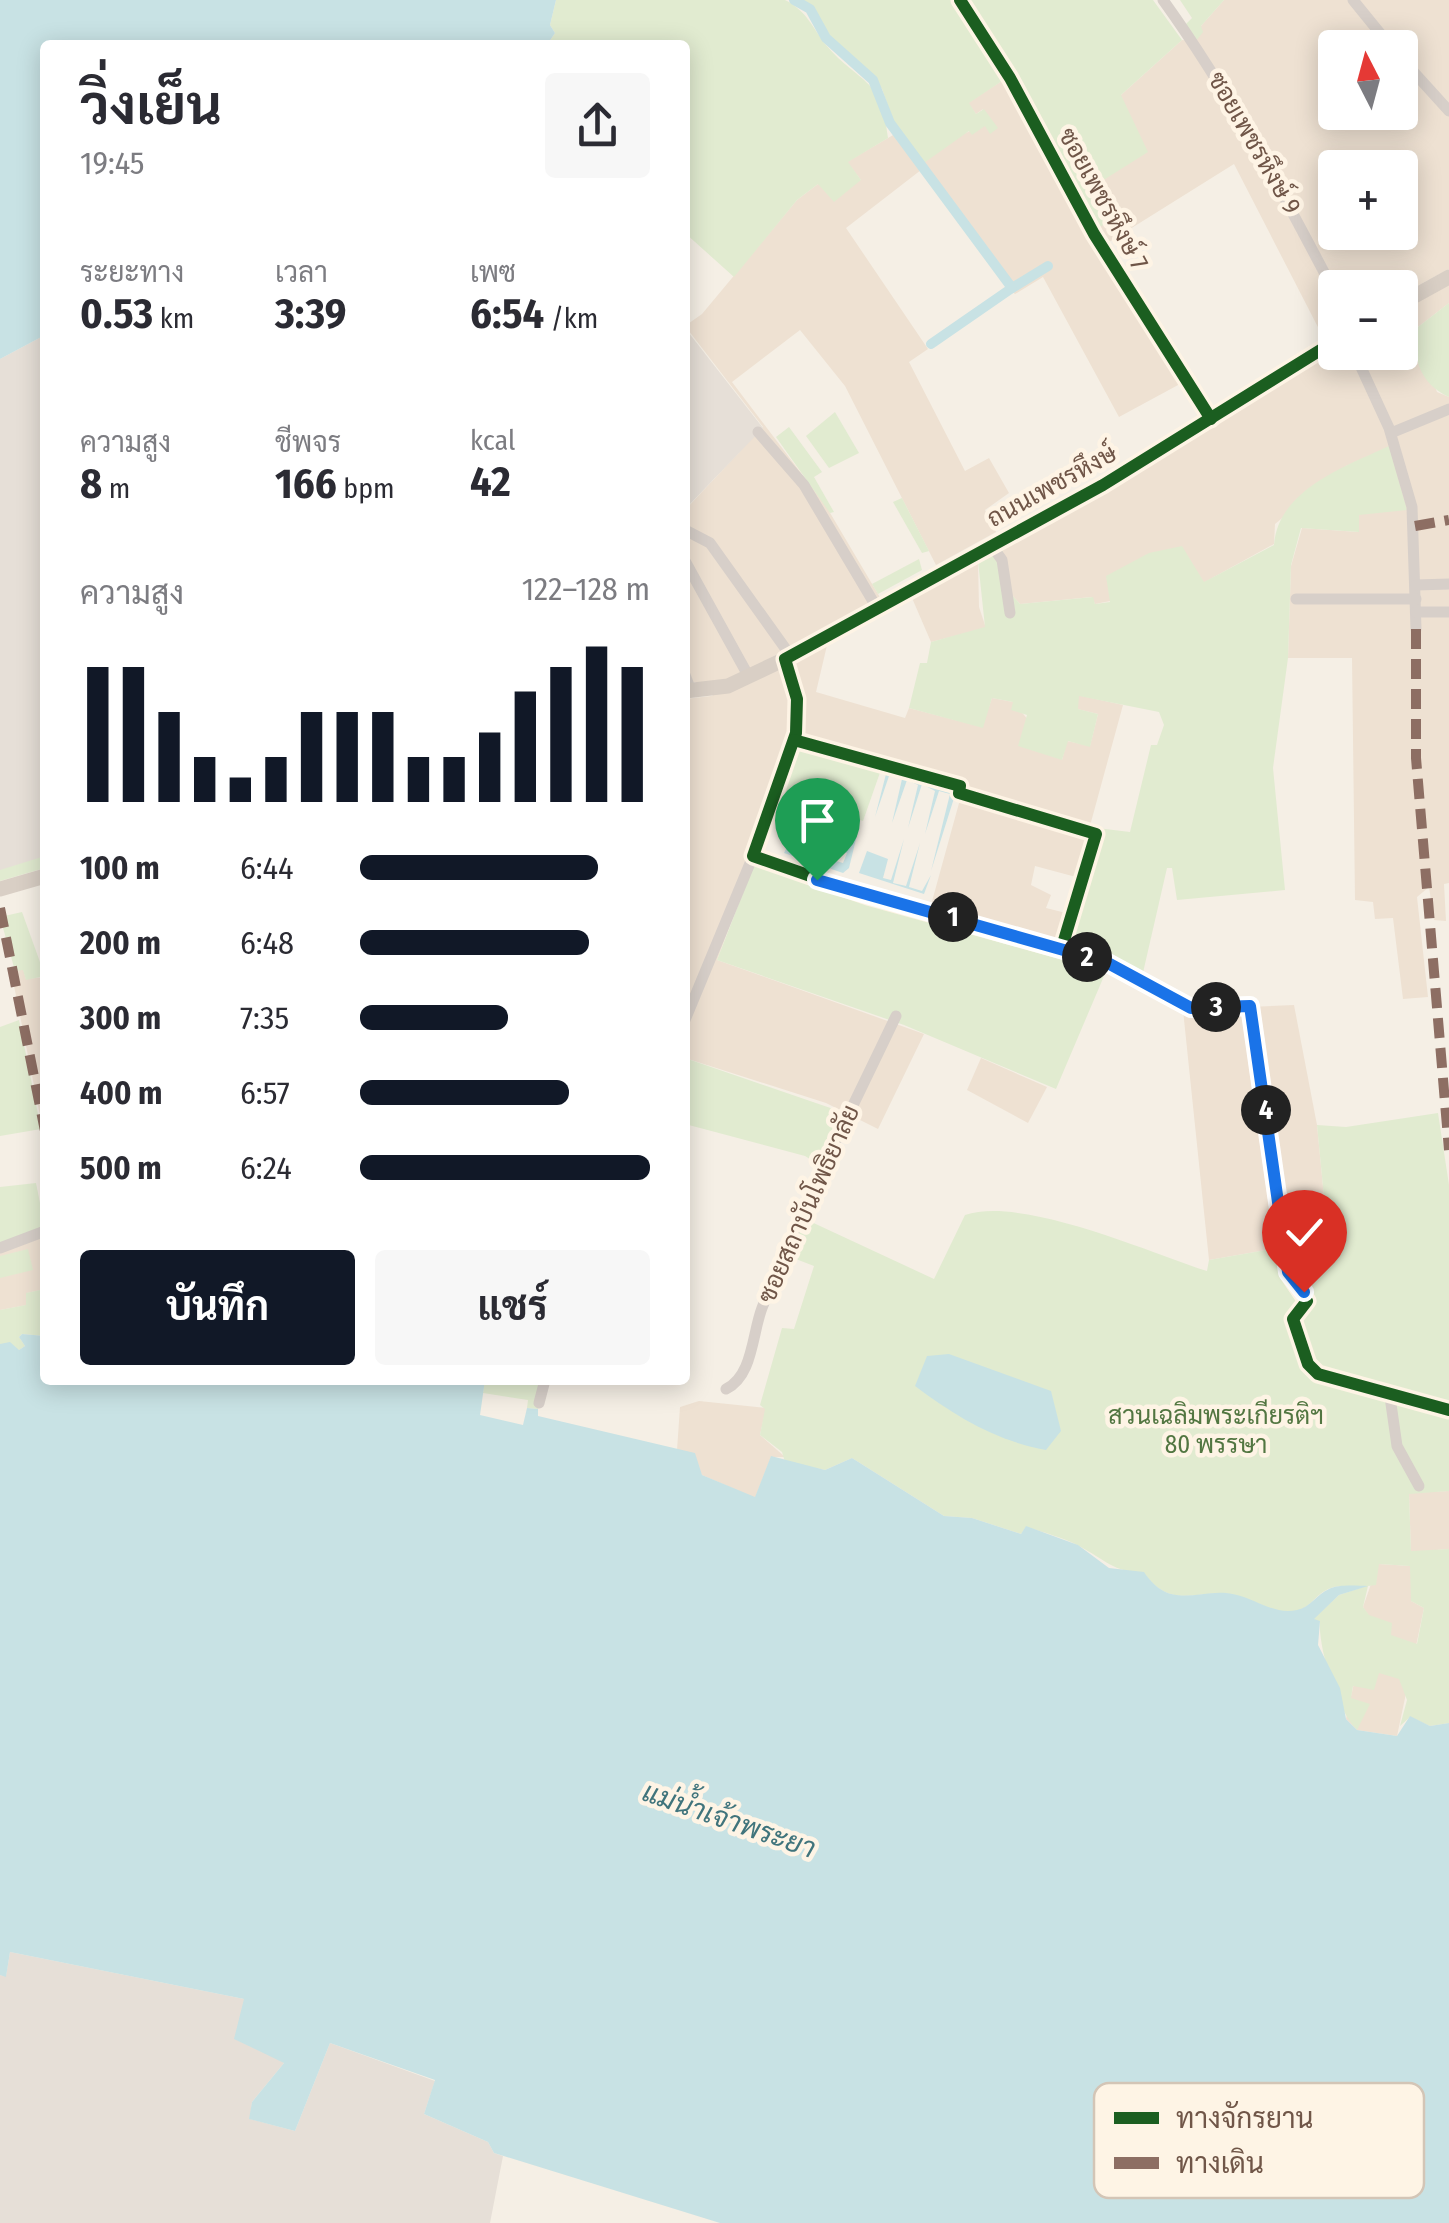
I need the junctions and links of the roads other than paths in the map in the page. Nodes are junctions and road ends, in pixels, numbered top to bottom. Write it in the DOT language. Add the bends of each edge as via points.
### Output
graph roads {
  1 [pos="960,0"];
  2 [pos="1162,0"];
  3 [pos="1354,0"];
  4 [pos="1378,30"];
  5 [pos="1418,78"];
  6 [pos="1449,112"];
  7 [pos="1323,270"];
  8 [pos="1449,277"];
  9 [pos="1418,294"];
  10 [pos="1318,352"];
  11 [pos="1362,370"];
  12 [pos="1449,409"];
  13 [pos="1210,419"];
  14 [pos="758,432"];
  15 [pos="1391,434"];
  16 [pos="690,533"];
  17 [pos="992,546"];
  18 [pos="690,570"];
  19 [pos="1449,584"];
  20 [pos="1416,585"];
  21 [pos="1296,599"];
  22 [pos="1416,606"];
  23 [pos="877,608"];
  24 [pos="1449,612"];
  25 [pos="1010,613"];
  26 [pos="1416,630"];
  27 [pos="788,657"];
  28 [pos="749,677"];
  29 [pos="690,686"];
  30 [pos="753,856"];
  31 [pos="40,877"];
  32 [pos="0,889"];
  33 [pos="690,1008"];
  34 [pos="896,1016"];
  35 [pos="40,1233"];
  36 [pos="0,1248"];
  37 [pos="543,1385"];
  38 [pos="726,1389"];
  39 [pos="1390,1396"];
  40 [pos="538,1403"];
  41 [pos="1449,1410"];
  42 [pos="1418,1486"];
  1 -- 13 [label="street, ซอยเพชรหึงษ์ 7"];
  2 -- 7 [label="street, ซอยเพชรหึงษ์ 9" via="1208,62"];
  3 -- 4 [label="street"];
  5 -- 6 [label="street"];
  8 -- 9 [label="main road"];
  10 -- 13 [label="main road, ถนนเพชรหึงษ์"];
  11 -- 15 [label="street"];
  12 -- 15 [label="street"];
  13 -- 17 [label="main road, ถนนเพชรหึงษ์"];
  14 -- 23 [label="street" via="804,484"];
  15 -- 20 [label="street" via="1415,526"];
  16 -- 27 [label="street" via="710,543"];
  17 -- 23 [label="main road, ถนนเพชรหึงษ์"];
  17 -- 25 [label="street" via="1002,560"];
  18 -- 28 [label="street"];
  19 -- 20 [label="street"];
  20 -- 22 [label="street"];
  21 -- 22 [label="street"];
  22 -- 24 [label="street"];
  22 -- 26 [label="street"];
  23 -- 27 [label="main road, ถนนเพชรหึงษ์"];
  27 -- 28 [label="main road, ถนนเพชรหึงษ์"];
  27 -- 30 [label="street" via="796,733"];
  28 -- 29 [label="main road, ถนนเพชรหึงษ์" via="712,690"];
  30 -- 33 [label="street"];
  30 -- 39 [label="street" via="868,896 1106,962 1191,1008 1250,1006 1288,1272 1307,1301 1294,1320 1308,1364 1330,1379"];
  31 -- 32 [label="main road"];
  34 -- 38 [label="street, ซอยสถาบันโพธิยาลัย" via="812,1190 762,1309 744,1372"];
  35 -- 36 [label="street"];
  37 -- 40 [label="street"];
  39 -- 41 [label="street"];
  39 -- 42 [label="street" via="1397,1446"];
}
